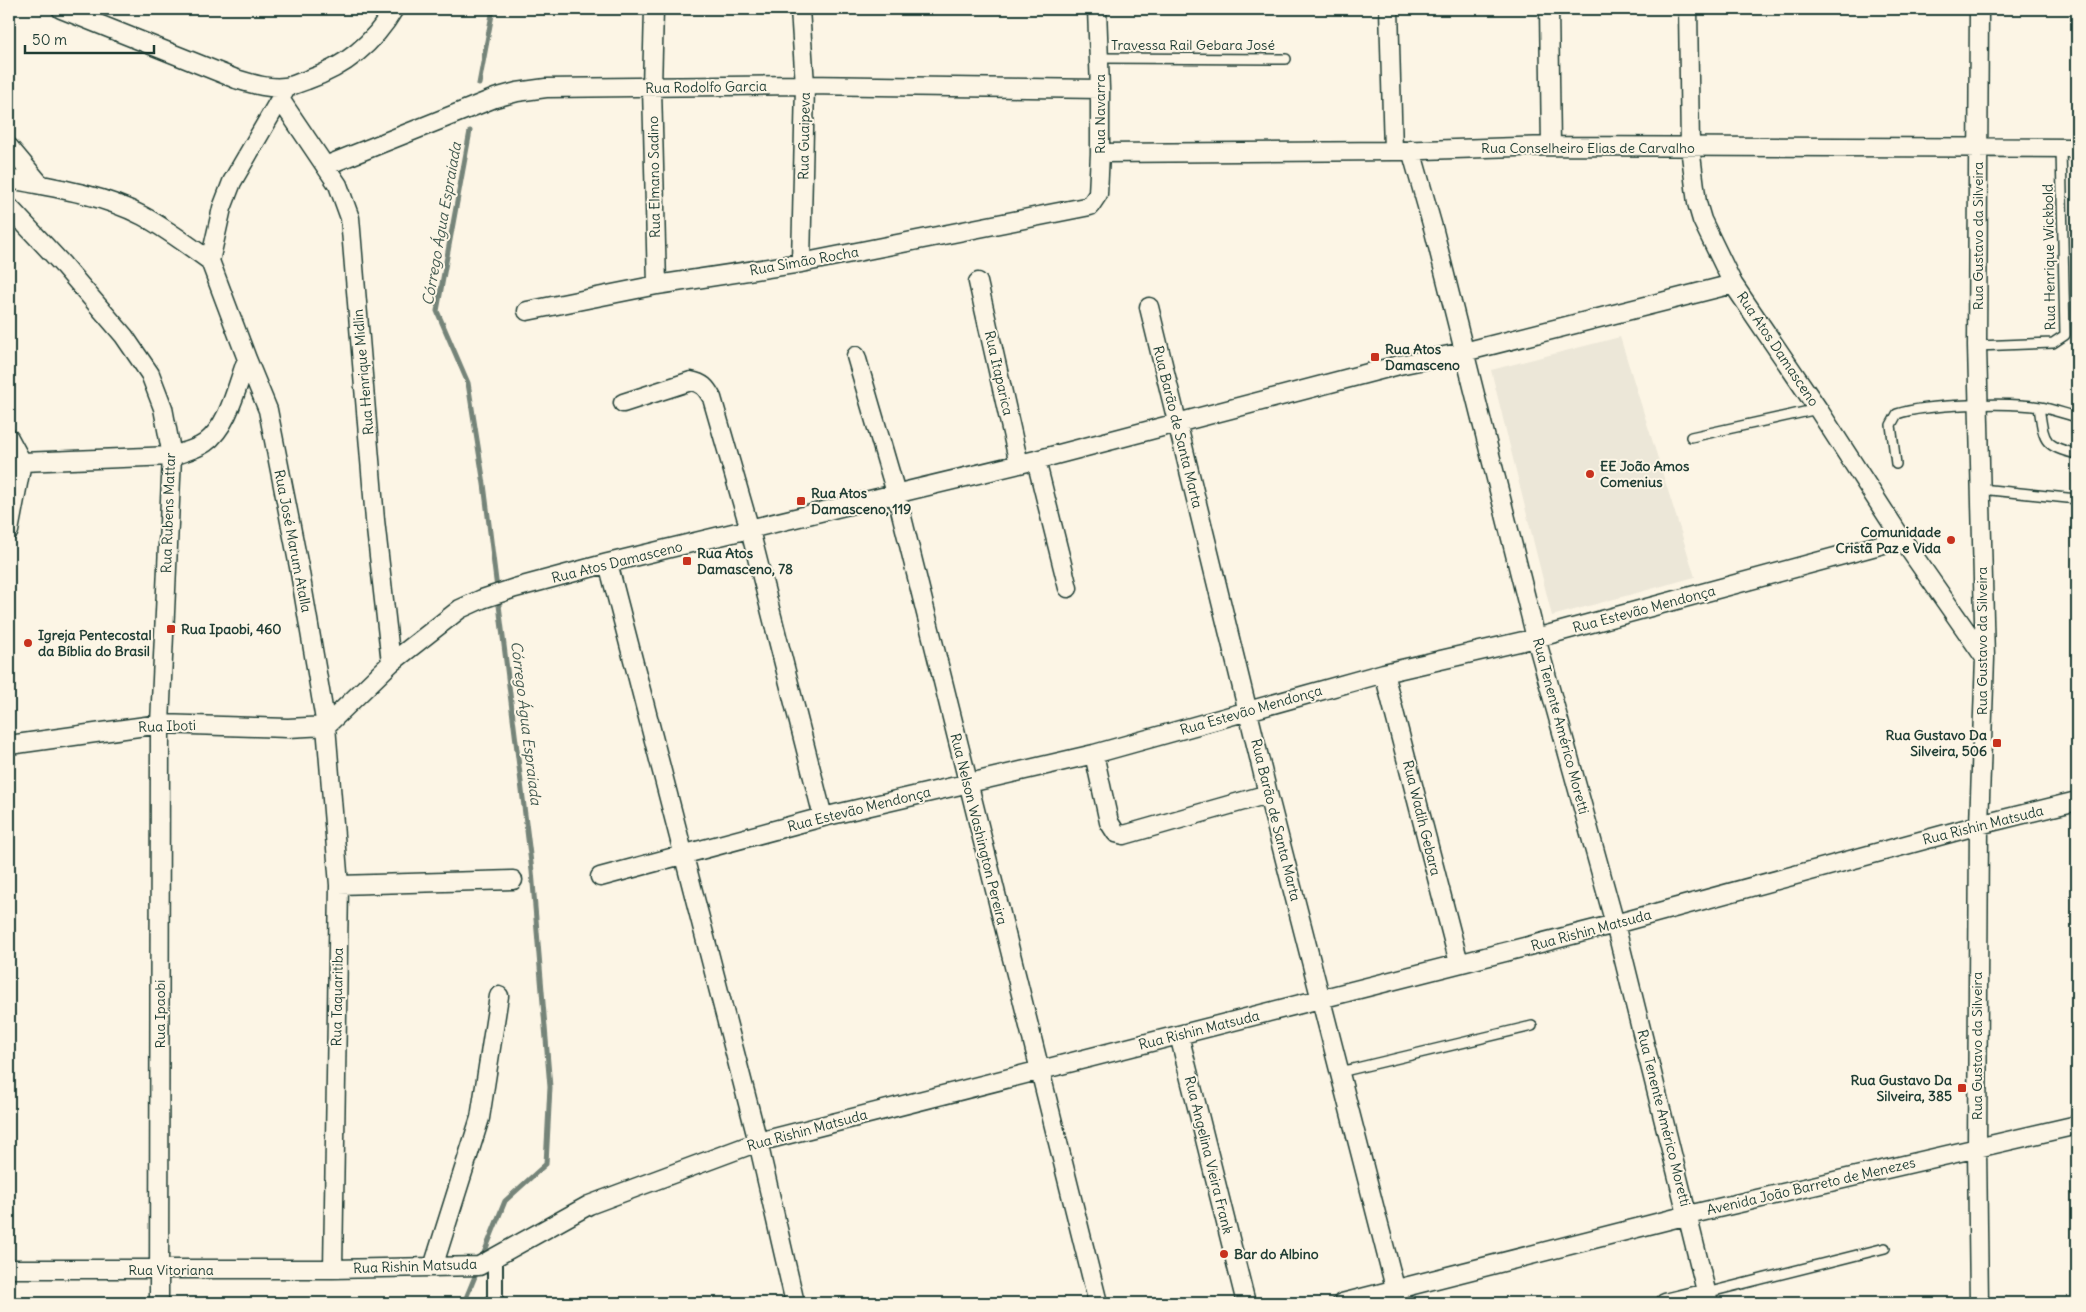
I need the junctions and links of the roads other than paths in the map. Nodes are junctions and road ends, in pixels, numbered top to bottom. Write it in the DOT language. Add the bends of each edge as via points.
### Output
graph roads {
  1 [pos="61,9"];
  2 [pos="394,9"];
  3 [pos="654,9"];
  4 [pos="800,9"];
  5 [pos="1097,9"];
  6 [pos="1389,9"];
  7 [pos="1549,9"];
  8 [pos="1688,9"];
  9 [pos="1979,9"];
  10 [pos="1100,58"];
  11 [pos="1286,60"];
  12 [pos="805,85"];
  13 [pos="652,88"];
  14 [pos="1100,89"];
  15 [pos="283,93"];
  16 [pos="1551,146"];
  17 [pos="9,147"];
  18 [pos="1690,147"];
  19 [pos="1978,147"];
  20 [pos="2069,148"];
  21 [pos="1411,150"];
  22 [pos="1392,151"];
  23 [pos="1100,152"];
  24 [pos="325,166"];
  25 [pos="9,178"];
  26 [pos="40,184"];
  27 [pos="9,207"];
  28 [pos="1080,209"];
  29 [pos="210,261"];
  30 [pos="801,263"];
  31 [pos="978,282"];
  32 [pos="1732,284"];
  33 [pos="657,285"];
  34 [pos="1149,307"];
  35 [pos="527,311"];
  36 [pos="1977,346"];
  37 [pos="1464,352"];
  38 [pos="856,356"];
  39 [pos="247,359"];
  40 [pos="623,403"];
  41 [pos="1979,405"];
  42 [pos="2039,407"];
  43 [pos="1818,409"];
  44 [pos="2077,417"];
  45 [pos="1176,422"];
  46 [pos="9,438"];
  47 [pos="1691,438"];
  48 [pos="2077,454"];
  49 [pos="172,456"];
  50 [pos="1028,462"];
  51 [pos="16,464"];
  52 [pos="1896,464"];
  53 [pos="1981,489"];
  54 [pos="896,493"];
  55 [pos="2077,499"];
  56 [pos="750,530"];
  57 [pos="9,531"];
  58 [pos="1902,539"];
  59 [pos="608,563"];
  60 [pos="1068,588"];
  61 [pos="1536,638"];
  62 [pos="1984,658"];
  63 [pos="391,663"];
  64 [pos="1384,673"];
  65 [pos="1249,711"];
  66 [pos="160,724"];
  67 [pos="326,726"];
  68 [pos="9,745"];
  69 [pos="1094,754"];
  70 [pos="967,782"];
  71 [pos="1268,794"];
  72 [pos="2077,802"];
  73 [pos="823,817"];
  74 [pos="1979,825"];
  75 [pos="684,855"];
  76 [pos="600,876"];
  77 [pos="513,880"];
  78 [pos="338,884"];
  79 [pos="1615,924"];
  80 [pos="1459,964"];
  81 [pos="499,996"];
  82 [pos="1321,999"];
  83 [pos="1532,1026"];
  84 [pos="1179,1035"];
  85 [pos="1038,1069"];
  86 [pos="1340,1072"];
  87 [pos="2077,1126"];
  88 [pos="758,1142"];
  89 [pos="1977,1148"];
  90 [pos="1688,1215"];
  91 [pos="1886,1248"];
  92 [pos="495,1258"];
  93 [pos="433,1267"];
  94 [pos="9,1269"];
  95 [pos="333,1269"];
  96 [pos="160,1270"];
  97 [pos="1397,1296"];
  98 [pos="1707,1298"];
  99 [pos="159,1303"];
  100 [pos="495,1303"];
  101 [pos="795,1303"];
  102 [pos="1098,1303"];
  103 [pos="1246,1303"];
  104 [pos="1342,1303"];
  105 [pos="1665,1303"];
  106 [pos="1979,1303"];
  1 -- 15 [label="street" via="236,79"];
  2 -- 15 [label="street" via="362,50 340,65"];
  3 -- 13 [label="street, Rua Elmano Sadino"];
  4 -- 12 [label="street, Rua Guaipeva"];
  5 -- 10 [label="street, Rua Navarra"];
  6 -- 22 [label="street"];
  7 -- 16 [label="street"];
  8 -- 18 [label="street"];
  9 -- 19 [label="street, Rua Gustavo da Silveira"];
  10 -- 11 [label="lane, Travessa Rail Gebara José"];
  10 -- 14 [label="street, Rua Navarra"];
  12 -- 13 [label="street, Rua Rodolfo Garcia"];
  12 -- 14 [label="street, Rua Rodolfo Garcia"];
  12 -- 30 [label="street, Rua Guaipeva"];
  13 -- 24 [label="street, Rua Rodolfo Garcia" via="546,88 517,92"];
  13 -- 33 [label="street, Rua Elmano Sadino"];
  14 -- 23 [label="street, Rua Navarra"];
  15 -- 24 [label="street, Rua Henrique Midlin"];
  15 -- 29 [label="street" via="232,182 222,208"];
  16 -- 18 [label="street, Rua Conselheiro Elias de Carvalho"];
  16 -- 21 [label="street, Rua Conselheiro Elias de Carvalho"];
  17 -- 26 [label="street"];
  18 -- 19 [label="street, Rua Conselheiro Elias de Carvalho"];
  18 -- 32 [label="street" via="1699,212"];
  19 -- 20 [label="street, Rua Conselheiro Elias de Carvalho"];
  19 -- 36 [label="street, Rua Gustavo da Silveira"];
  20 -- 36 [label="lane, Rua Henrique Wickbold" via="2065,335 2053,343"];
  21 -- 22 [label="street, Rua Conselheiro Elias de Carvalho"];
  21 -- 37 [label="street, Rua Tenente Américo Moretti"];
  22 -- 23 [label="street, Rua Conselheiro Elias de Carvalho"];
  23 -- 28 [label="street, Rua Navarra" via="1098,194 1090,206"];
  24 -- 63 [label="street, Rua Henrique Midlin" via="338,186 350,218 375,520"];
  25 -- 26 [label="street"];
  26 -- 29 [label="street" via="101,200 141,215 176,235"];
  27 -- 49 [label="street, Rua Rubens Mattar" via="63,264 124,336 145,367 162,408"];
  28 -- 30 [label="street, Rua Simão Rocha"];
  29 -- 39 [label="street, Rua José Marum Atalla"];
  30 -- 33 [label="street, Rua Simão Rocha"];
  31 -- 50 [label="street, Rua Itaparica"];
  32 -- 37 [label="street, Rua Atos Damasceno"];
  32 -- 43 [label="street, Rua Atos Damasceno"];
  33 -- 35 [label="street, Rua Simão Rocha"];
  34 -- 45 [label="street, Rua Barão de Santa Marta"];
  36 -- 41 [label="street, Rua Gustavo da Silveira"];
  37 -- 45 [label="street, Rua Atos Damasceno"];
  37 -- 61 [label="street, Rua Tenente Américo Moretti"];
  38 -- 54 [label="street, Rua Nelson Washington Pereira"];
  39 -- 49 [label="street" via="222,424 215,434 196,449"];
  39 -- 67 [label="street, Rua José Marum Atalla" via="268,410"];
  40 -- 56 [label="street" via="691,381 707,388"];
  41 -- 42 [label="lane"];
  41 -- 52 [label="lane" via="1910,409 1897,414 1891,425"];
  41 -- 53 [label="street, Rua Gustavo da Silveira"];
  42 -- 44 [label="lane"];
  42 -- 48 [label="lane" via="2043,437 2055,449"];
  43 -- 47 [label="lane"];
  43 -- 58 [label="street, Rua Atos Damasceno"];
  45 -- 50 [label="street, Rua Atos Damasceno"];
  45 -- 65 [label="street, Rua Barão de Santa Marta"];
  46 -- 51 [label="street"];
  49 -- 51 [label="street"];
  49 -- 66 [label="street, Rua Rubens Mattar"];
  50 -- 54 [label="street, Rua Atos Damasceno"];
  50 -- 60 [label="street, Rua Itaparica"];
  51 -- 57 [label="street"];
  53 -- 55 [label="lane"];
  53 -- 62 [label="street, Rua Gustavo da Silveira"];
  54 -- 56 [label="street, Rua Atos Damasceno"];
  54 -- 70 [label="street, Rua Nelson Washington Pereira"];
  56 -- 59 [label="street, Rua Atos Damasceno"];
  56 -- 73 [label="street"];
  58 -- 61 [label="street, Rua Estevão Mendonça"];
  58 -- 62 [label="street, Rua Atos Damasceno"];
  59 -- 63 [label="street, Rua Atos Damasceno" via="482,599 460,610"];
  59 -- 75 [label="street"];
  61 -- 64 [label="street, Rua Estevão Mendonça"];
  61 -- 79 [label="street, Rua Tenente Américo Moretti"];
  62 -- 74 [label="street, Rua Gustavo da Silveira"];
  63 -- 67 [label="street, Rua Atos Damasceno"];
  64 -- 65 [label="street, Rua Estevão Mendonça"];
  64 -- 80 [label="street, Rua Wadih Gebara"];
  65 -- 69 [label="street, Rua Estevão Mendonça"];
  65 -- 71 [label="street, Rua Barão de Santa Marta"];
  66 -- 67 [label="street, Rua Iboti"];
  66 -- 68 [label="street, Rua Iboti"];
  66 -- 96 [label="street, Rua Ipaobi"];
  67 -- 78 [label="street, Rua Taquaritiba"];
  69 -- 70 [label="street, Rua Estevão Mendonça"];
  69 -- 71 [label="street" via="1108,822 1116,833 1124,835"];
  70 -- 73 [label="street, Rua Estevão Mendonça"];
  70 -- 85 [label="street, Rua Nelson Washington Pereira"];
  71 -- 82 [label="street, Rua Barão de Santa Marta"];
  72 -- 74 [label="street, Rua Rishin Matsuda"];
  73 -- 75 [label="street, Rua Estevão Mendonça"];
  74 -- 79 [label="street, Rua Rishin Matsuda"];
  74 -- 89 [label="street, Rua Gustavo da Silveira"];
  75 -- 76 [label="street, Rua Estevão Mendonça"];
  75 -- 88 [label="street"];
  77 -- 78 [label="street"];
  78 -- 95 [label="street, Rua Taquaritiba"];
  79 -- 80 [label="street, Rua Rishin Matsuda"];
  79 -- 90 [label="street, Rua Tenente Américo Moretti"];
  80 -- 82 [label="street, Rua Rishin Matsuda"];
  81 -- 93 [label="street" via="480,1118"];
  82 -- 84 [label="street, Rua Rishin Matsuda"];
  82 -- 86 [label="street, Rua Barão de Santa Marta"];
  83 -- 86 [label="lane"];
  84 -- 85 [label="street, Rua Rishin Matsuda"];
  84 -- 103 [label="street, Rua Angelina Vieira Frank"];
  85 -- 88 [label="street, Rua Rishin Matsuda"];
  85 -- 102 [label="street, Rua Nelson Washington Pereira"];
  86 -- 97 [label="street, Rua Barão de Santa Marta"];
  87 -- 89 [label="street, Avenida João Barreto de Menezes"];
  88 -- 92 [label="street, Rua Rishin Matsuda" via="588,1205 518,1242"];
  88 -- 101 [label="street"];
  89 -- 90 [label="street, Avenida João Barreto de Menezes"];
  89 -- 106 [label="street, Rua Gustavo da Silveira"];
  90 -- 97 [label="street, Avenida João Barreto de Menezes"];
  90 -- 98 [label="street, Rua Tenente Américo Moretti"];
  91 -- 98 [label="lane"];
  92 -- 93 [label="street, Rua Rishin Matsuda" via="479,1266"];
  92 -- 100 [label="street"];
  93 -- 95 [label="street, Rua Rishin Matsuda"];
  94 -- 96 [label="street, Rua Vitoriana"];
  95 -- 96 [label="street, Rua Vitoriana"];
  96 -- 99 [label="street, Rua Ipaobi"];
  97 -- 104 [label="street, Avenida João Barreto de Menezes"];
  98 -- 105 [label="street"];
}
